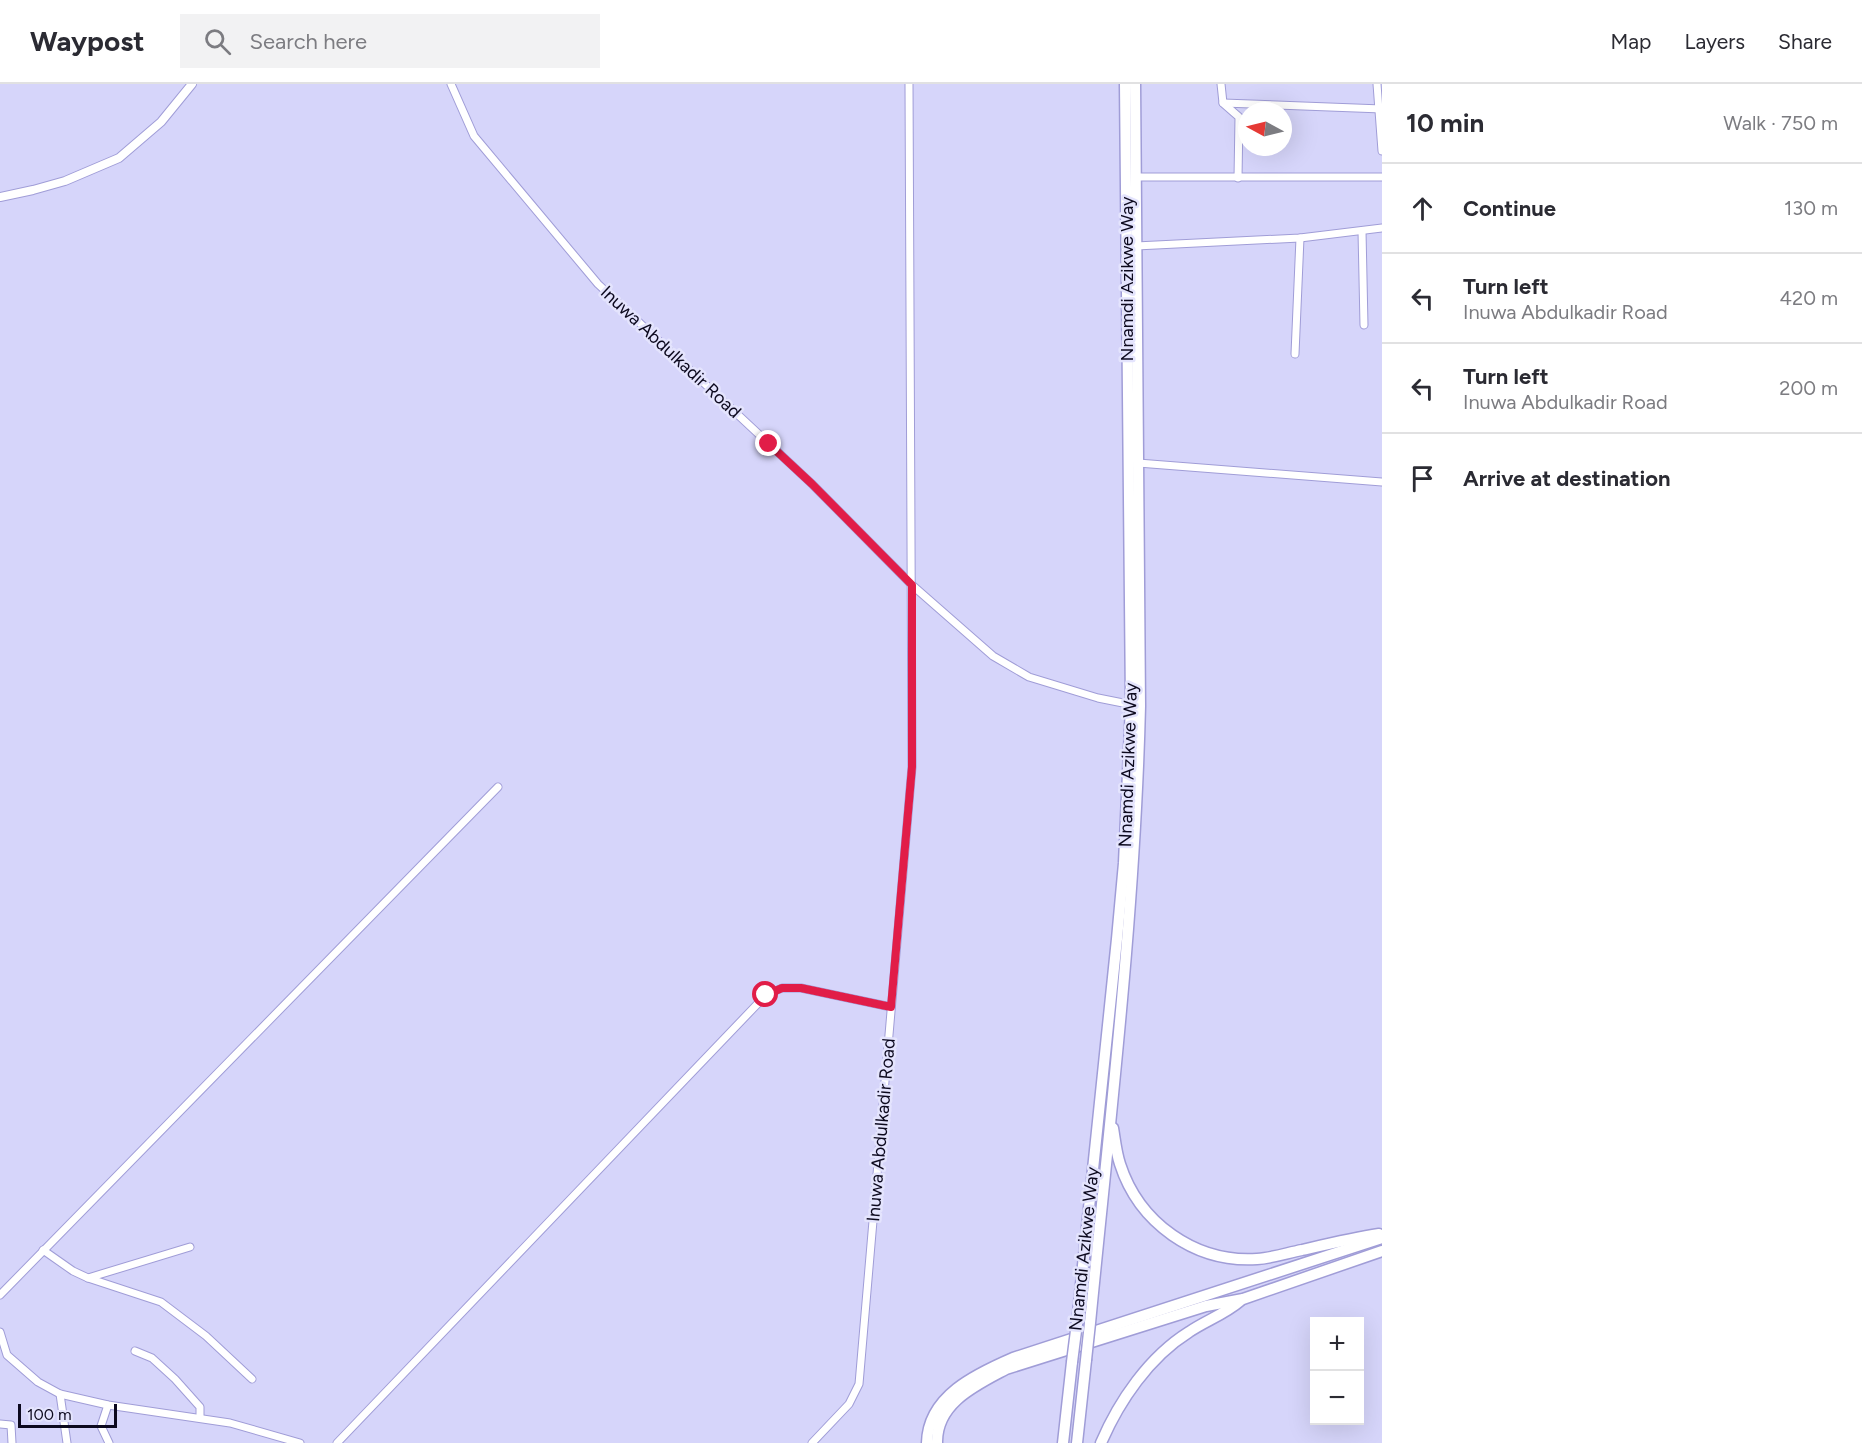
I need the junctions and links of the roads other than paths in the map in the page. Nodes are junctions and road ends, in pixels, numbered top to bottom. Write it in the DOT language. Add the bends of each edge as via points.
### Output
graph roads {
  1 [pos="192,84"];
  2 [pos="451,84"];
  3 [pos="909,84"];
  4 [pos="1125,84"];
  5 [pos="1135,84"];
  6 [pos="1221,84"];
  7 [pos="1377,84"];
  8 [pos="1223,103"];
  9 [pos="1381,109"];
  10 [pos="1382,151"];
  11 [pos="1135,177"];
  12 [pos="1382,177"];
  13 [pos="1238,178"];
  14 [pos="0,197"];
  15 [pos="1382,228"];
  16 [pos="1362,231"];
  17 [pos="1300,238"];
  18 [pos="1136,246"];
  19 [pos="1365,325"];
  20 [pos="1294,354"];
  21 [pos="1138,464"];
  22 [pos="1382,482"];
  23 [pos="912,585"];
  24 [pos="1136,706"];
  25 [pos="498,787"];
  26 [pos="891,1007"];
  27 [pos="1111,1109"];
  28 [pos="1382,1233"];
  29 [pos="1382,1238"];
  30 [pos="190,1247"];
  31 [pos="43,1250"];
  32 [pos="1382,1251"];
  33 [pos="88,1278"];
  34 [pos="0,1295"];
  35 [pos="1243,1299"];
  36 [pos="0,1332"];
  37 [pos="135,1351"];
  38 [pos="4,1355"];
  39 [pos="252,1380"];
  40 [pos="60,1394"];
  41 [pos="108,1405"];
  42 [pos="1068,1409"];
  43 [pos="200,1418"];
  44 [pos="0,1424"];
  45 [pos="12,1443"];
  46 [pos="67,1443"];
  47 [pos="109,1443"];
  48 [pos="300,1443"];
  49 [pos="337,1443"];
  50 [pos="812,1443"];
  51 [pos="927,1443"];
  52 [pos="937,1443"];
  53 [pos="1057,1443"];
  54 [pos="1063,1443"];
  55 [pos="1077,1443"];
  56 [pos="1101,1443"];
  1 -- 14 [label="main road" via="161,122 119,158 65,181"];
  2 -- 23 [label="street, Inuwa Abdulkadir Road" via="474,136 598,284 812,484"];
  3 -- 23 [label="street"];
  4 -- 24 [label="highway, Nnamdi Azikwe Way"];
  5 -- 11 [label="highway, Nnamdi Azikwe Way"];
  6 -- 8 [label="street"];
  7 -- 9 [label="street"];
  8 -- 9 [label="street"];
  8 -- 13 [label="street" via="1239,117"];
  9 -- 10 [label="street"];
  11 -- 13 [label="street"];
  11 -- 18 [label="highway, Nnamdi Azikwe Way"];
  12 -- 13 [label="street"];
  15 -- 16 [label="street"];
  16 -- 17 [label="street"];
  16 -- 19 [label="street"];
  17 -- 18 [label="street"];
  17 -- 20 [label="street"];
  18 -- 21 [label="highway, Nnamdi Azikwe Way"];
  21 -- 22 [label="street"];
  21 -- 24 [label="highway, Nnamdi Azikwe Way"];
  23 -- 24 [label="street" via="993,656 1029,677"];
  23 -- 26 [label="street, Inuwa Abdulkadir Road" via="912,767"];
  24 -- 27 [label="highway, Nnamdi Azikwe Way" via="1136,830"];
  24 -- 42 [label="highway, Nnamdi Azikwe Way, bridge" via="1118,939"];
  25 -- 31 [label="street"];
  26 -- 49 [label="street" via="801,988 782,988 766,995"];
  26 -- 50 [label="street, Inuwa Abdulkadir Road" via="859,1384 849,1404"];
  27 -- 28 [label="highway" via="1118,1155 1132,1191 1163,1229 1200,1251 1259,1259"];
  27 -- 55 [label="highway, Nnamdi Azikwe Way, bridge"];
  29 -- 51 [label="highway" via="995,1366 966,1382 942,1403 933,1415"];
  30 -- 33 [label="street"];
  31 -- 33 [label="street"];
  31 -- 34 [label="street"];
  32 -- 35 [label="highway"];
  33 -- 39 [label="street" via="161,1302 206,1336"];
  35 -- 52 [label="highway" via="1206,1306 1006,1369 960,1396 948,1408 940,1422"];
  35 -- 56 [label="highway" via="1186,1333 1160,1356 1121,1403"];
  36 -- 38 [label="street"];
  37 -- 43 [label="street" via="152,1358 175,1379 200,1407"];
  38 -- 40 [label="street"];
  40 -- 41 [label="street"];
  40 -- 46 [label="street"];
  41 -- 43 [label="street"];
  41 -- 47 [label="street" via="101,1426"];
  42 -- 53 [label="highway"];
  42 -- 54 [label="highway, Nnamdi Azikwe Way"];
  43 -- 48 [label="street"];
  44 -- 45 [label="street" via="11,1425"];
}
